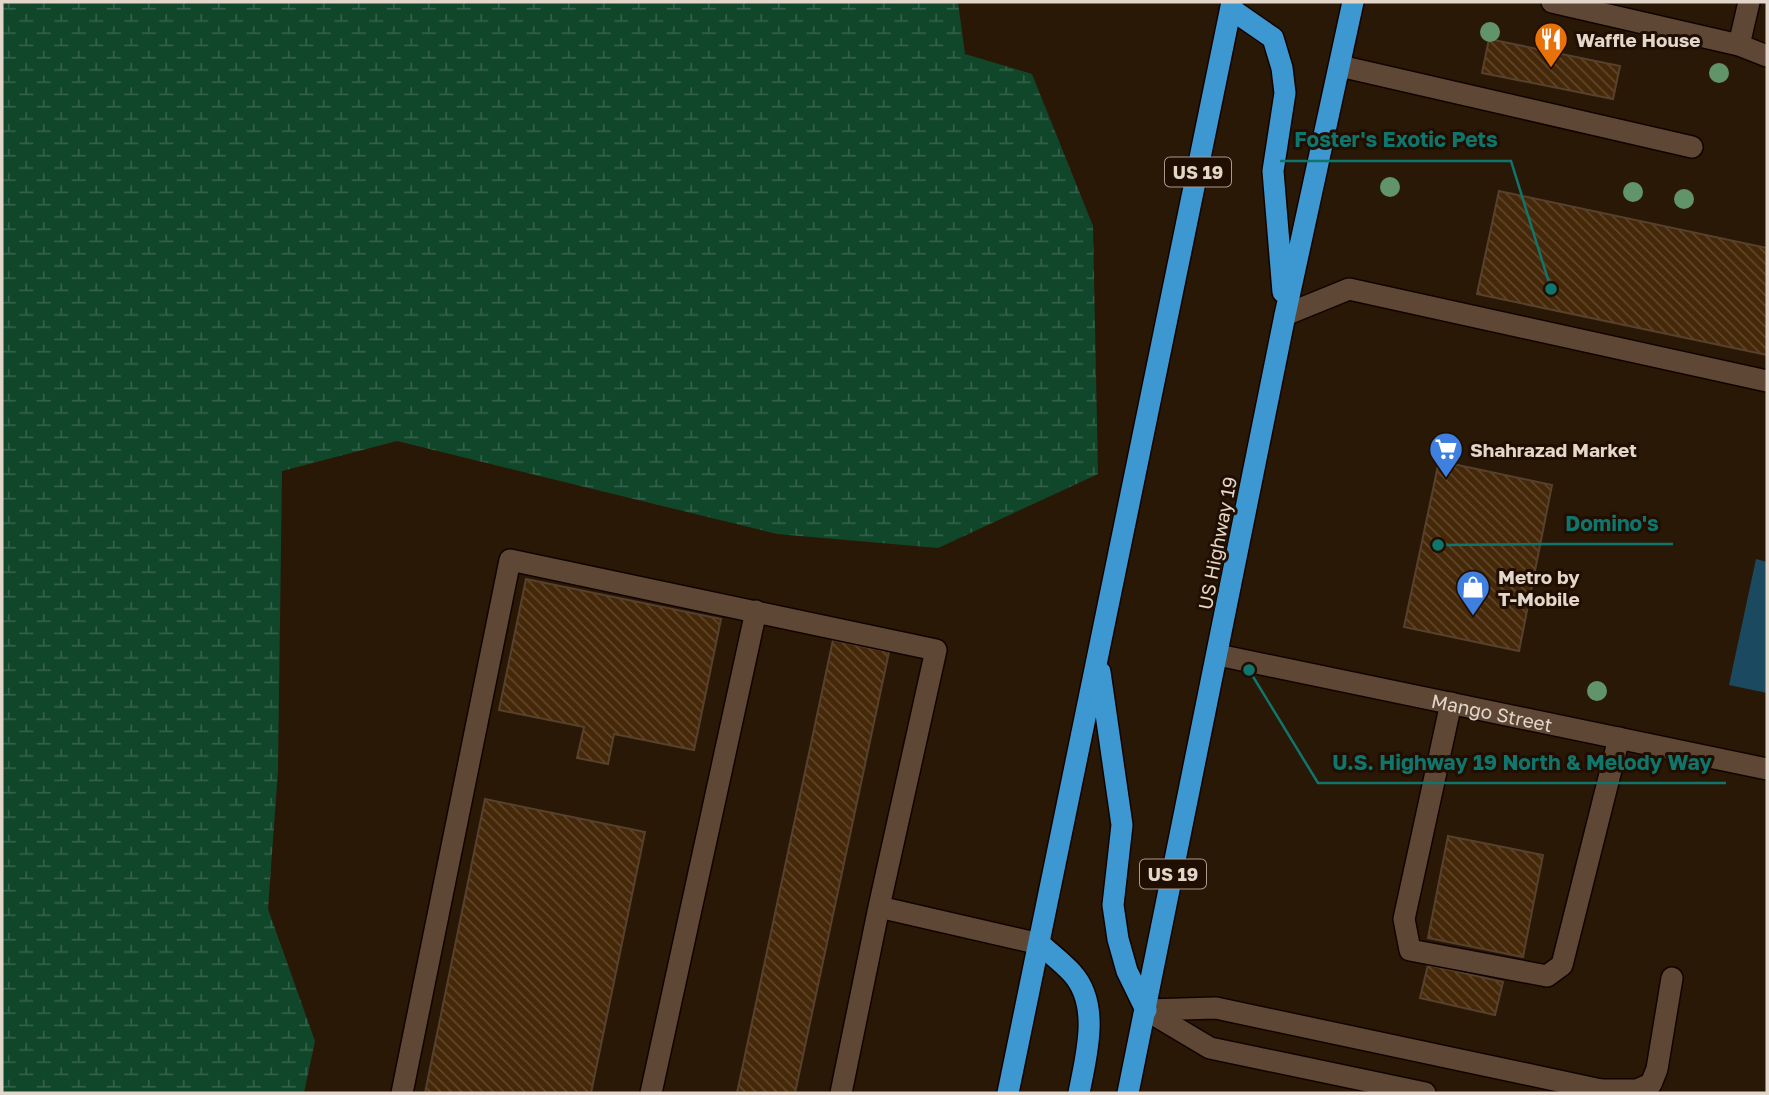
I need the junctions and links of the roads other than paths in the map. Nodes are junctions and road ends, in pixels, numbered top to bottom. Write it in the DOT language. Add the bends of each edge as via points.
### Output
graph roads {
  1 [pos="1353,2"];
  2 [pos="1552,2"];
  3 [pos="1749,2"];
  4 [pos="1231,5"];
  5 [pos="1739,45"];
  6 [pos="1767,56"];
  7 [pos="1340,66"];
  8 [pos="1692,147"];
  9 [pos="1285,315"];
  10 [pos="1767,381"];
  11 [pos="757,611"];
  12 [pos="1218,655"];
  13 [pos="1098,656"];
  14 [pos="1451,702"];
  15 [pos="1619,738"];
  16 [pos="1767,769"];
  17 [pos="879,907"];
  18 [pos="1040,944"];
  19 [pos="1672,978"];
  20 [pos="1146,1010"];
  21 [pos="1600,1091"];
  22 [pos="402,1093"];
  23 [pos="651,1093"];
  24 [pos="841,1093"];
  25 [pos="1008,1093"];
  26 [pos="1079,1093"];
  27 [pos="1128,1093"];
  28 [pos="1425,1093"];
  1 -- 7 [label="highway, US Highway 19 / US 19"];
  2 -- 5 [label="street"];
  3 -- 5 [label="street"];
  4 -- 9 [label="highway" via="1273,38 1282,68 1285,93 1273,171"];
  4 -- 13 [label="highway, US 19"];
  5 -- 6 [label="street"];
  7 -- 8 [label="street"];
  7 -- 9 [label="highway, US Highway 19 / US 19"];
  9 -- 10 [label="street" via="1349,289"];
  9 -- 12 [label="highway, US Highway 19 / US 19"];
  11 -- 17 [label="street" via="936,650"];
  11 -- 22 [label="street" via="510,560"];
  11 -- 23 [label="street"];
  12 -- 14 [label="street, Mango Street"];
  12 -- 20 [label="highway, US Highway 19 / US 19"];
  13 -- 18 [label="highway, US 19"];
  13 -- 20 [label="highway" via="1122,825 1113,905 1116,928 1128,971"];
  14 -- 15 [label="street, Mango Street"];
  14 -- 15 [label="street" via="1404,919 1409,950 1547,976 1562,965"];
  15 -- 16 [label="street, Mango Street"];
  17 -- 18 [label="street"];
  17 -- 24 [label="street"];
  18 -- 25 [label="highway, US 19"];
  18 -- 26 [label="highway" via="1074,975 1087,1000 1089,1041"];
  19 -- 21 [label="street" via="1651,1084 1637,1090"];
  20 -- 21 [label="street" via="1216,1008"];
  20 -- 27 [label="highway, US Highway 19 / US 19"];
  20 -- 28 [label="street" via="1210,1048"];
}
